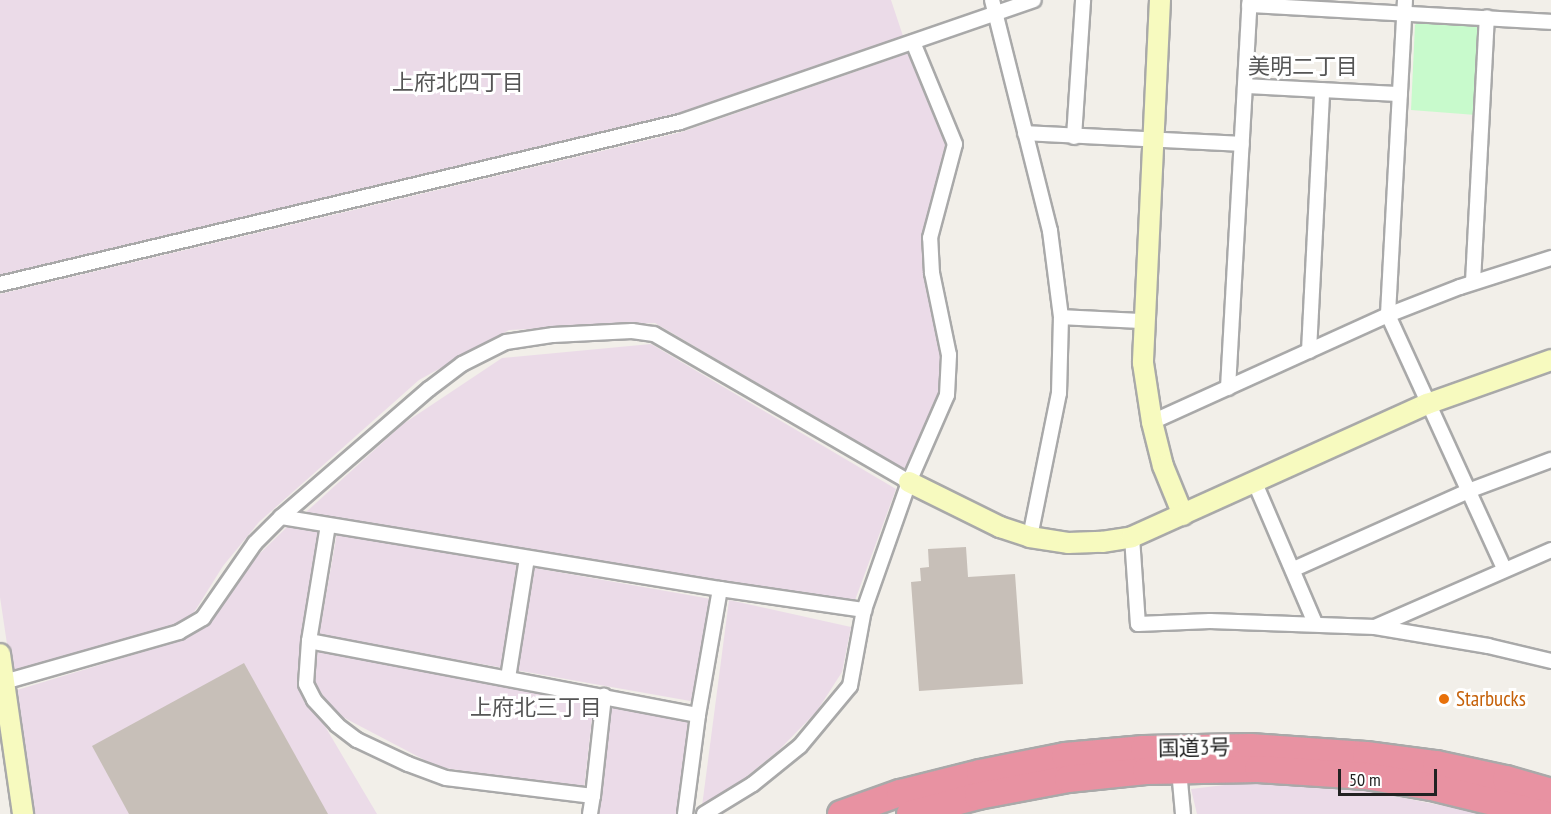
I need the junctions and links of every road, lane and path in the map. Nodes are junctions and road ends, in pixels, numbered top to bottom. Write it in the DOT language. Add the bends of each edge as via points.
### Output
graph roads {
  1 [pos="1034,0"];
  2 [pos="1083,0"];
  3 [pos="1160,0"];
  4 [pos="1250,3"];
  5 [pos="993,7"];
  6 [pos="1404,7"];
  7 [pos="1487,17"];
  8 [pos="1551,22"];
  9 [pos="913,42"];
  10 [pos="1245,86"];
  11 [pos="1322,90"];
  12 [pos="1400,94"];
  13 [pos="1025,133"];
  14 [pos="1074,137"];
  15 [pos="1153,141"];
  16 [pos="1242,144"];
  17 [pos="1551,258"];
  18 [pos="1473,282"];
  19 [pos="0,284"];
  20 [pos="1388,315"];
  21 [pos="1061,317"];
  22 [pos="1144,321"];
  23 [pos="1309,351"];
  24 [pos="1551,360"];
  25 [pos="1228,388"];
  26 [pos="1427,404"];
  27 [pos="1152,422"];
  28 [pos="1551,460"];
  29 [pos="909,482"];
  30 [pos="1255,483"];
  31 [pos="1468,491"];
  32 [pos="1183,515"];
  33 [pos="281,517"];
  34 [pos="328,525"];
  35 [pos="1030,537"];
  36 [pos="1132,537"];
  37 [pos="1551,550"];
  38 [pos="527,558"];
  39 [pos="1504,568"];
  40 [pos="1294,569"];
  41 [pos="720,590"];
  42 [pos="864,610"];
  43 [pos="1315,623"];
  44 [pos="1375,627"];
  45 [pos="309,641"];
  46 [pos="0,654"];
  47 [pos="1551,661"];
  48 [pos="508,678"];
  49 [pos="4,682"];
  50 [pos="604,696"];
  51 [pos="698,715"];
  52 [pos="1179,770"];
  53 [pos="1551,792"];
  54 [pos="594,796"];
  55 [pos="23,814"];
  56 [pos="590,814"];
  57 [pos="685,814"];
  58 [pos="704,814"];
  59 [pos="841,814"];
  60 [pos="910,814"];
  61 [pos="1183,814"];
  62 [pos="1543,814"];
  1 -- 5 [label="street"];
  2 -- 14 [label="street"];
  3 -- 15 [label="street"];
  4 -- 6 [label="street"];
  4 -- 10 [label="street"];
  5 -- 9 [label="street"];
  5 -- 13 [label="street"];
  6 -- 7 [label="street"];
  6 -- 12 [label="street"];
  7 -- 8 [label="street"];
  7 -- 18 [label="street"];
  9 -- 19 [label="street" via="680,122"];
  9 -- 29 [label="street" via="955,144 930,238 932,273 950,375 946,395"];
  10 -- 11 [label="street"];
  10 -- 16 [label="street"];
  11 -- 12 [label="street"];
  11 -- 23 [label="street"];
  12 -- 20 [label="street"];
  13 -- 14 [label="street"];
  13 -- 21 [label="street" via="1050,231"];
  14 -- 15 [label="street"];
  15 -- 16 [label="street"];
  15 -- 22 [label="street"];
  16 -- 25 [label="street"];
  17 -- 18 [label="street"];
  18 -- 20 [label="street"];
  20 -- 23 [label="street"];
  20 -- 26 [label="street"];
  21 -- 22 [label="street"];
  21 -- 35 [label="street" via="1059,393"];
  22 -- 27 [label="street" via="1143,363"];
  23 -- 25 [label="street"];
  24 -- 26 [label="street"];
  25 -- 27 [label="street"];
  26 -- 30 [label="street"];
  26 -- 31 [label="street"];
  27 -- 32 [label="street"];
  28 -- 31 [label="street"];
  29 -- 33 [label="street" via="654,334 553,334 506,342 462,364"];
  29 -- 35 [label="street" via="1000,527"];
  29 -- 42 [label="street"];
  30 -- 32 [label="street"];
  30 -- 40 [label="street"];
  31 -- 39 [label="street"];
  31 -- 40 [label="street"];
  32 -- 36 [label="street"];
  33 -- 34 [label="street"];
  33 -- 49 [label="street" via="255,543 203,618 179,632"];
  34 -- 38 [label="street"];
  34 -- 45 [label="street"];
  35 -- 36 [label="street" via="1068,543"];
  36 -- 43 [label="street" via="1138,624"];
  37 -- 39 [label="street"];
  38 -- 41 [label="street"];
  38 -- 48 [label="street"];
  39 -- 44 [label="street"];
  40 -- 43 [label="street"];
  41 -- 42 [label="street"];
  41 -- 51 [label="street"];
  42 -- 58 [label="street" via="850,686 838,703 800,746 753,784"];
  43 -- 44 [label="street"];
  44 -- 47 [label="street"];
  45 -- 48 [label="street"];
  45 -- 54 [label="street" via="306,684 314,700 357,740 446,778"];
  46 -- 49 [label="street"];
  48 -- 50 [label="street"];
  49 -- 55 [label="street"];
  50 -- 51 [label="street"];
  50 -- 54 [label="street"];
  51 -- 57 [label="street"];
  52 -- 60 [label="highway, 国道3号" via="1068,779"];
  52 -- 61 [label="street"];
  52 -- 62 [label="highway, 国道3号" via="1258,769 1366,776 1432,787"];
  53 -- 59 [label="highway, 国道3号" via="1436,764 1366,755 1250,747 1144,749 1065,756 980,773 900,793"];
  54 -- 56 [label="street"];
}
